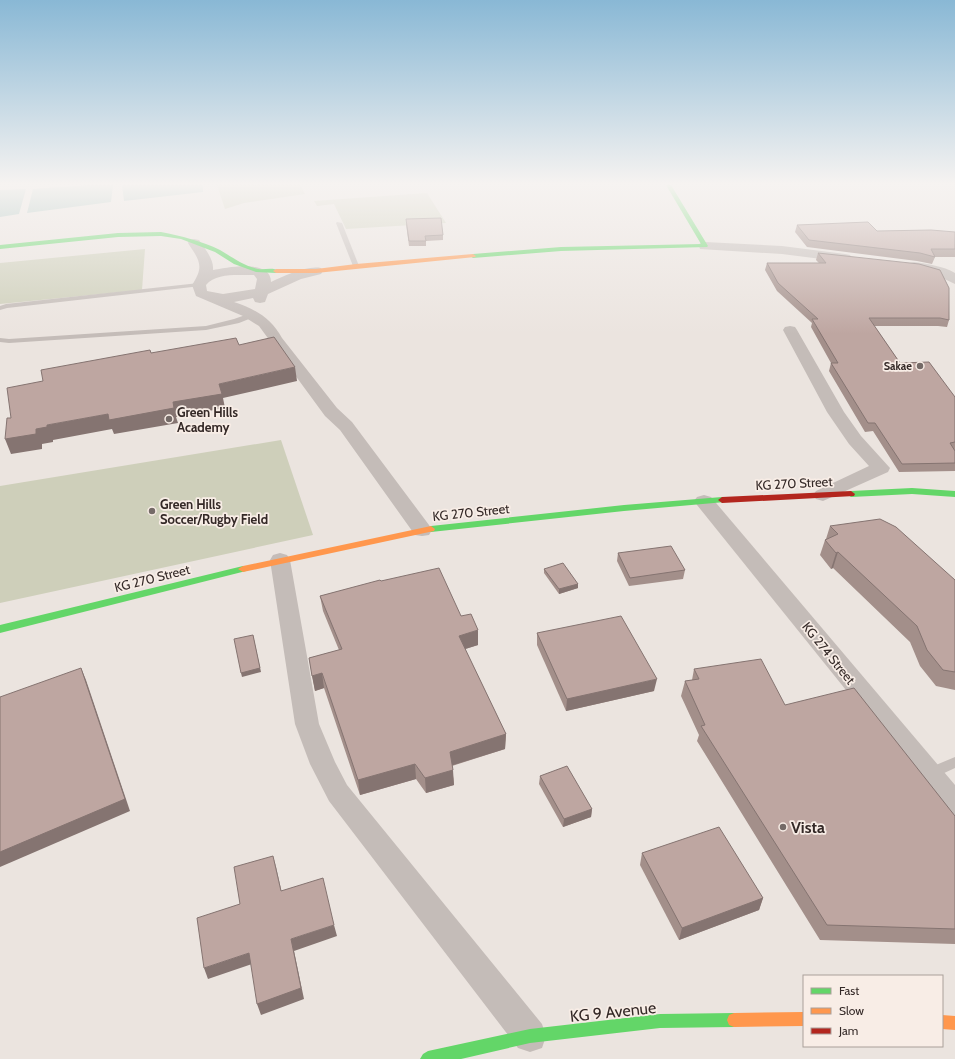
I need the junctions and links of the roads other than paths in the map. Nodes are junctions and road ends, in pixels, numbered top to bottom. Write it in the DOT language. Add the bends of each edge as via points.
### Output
graph roads {
  1 [pos="135,234"];
  2 [pos="146,234"];
  3 [pos="343,234"];
  4 [pos="698,234"];
  5 [pos="194,243"];
  6 [pos="705,246"];
  7 [pos="0,247"];
  8 [pos="862,260"];
  9 [pos="901,264"];
  10 [pos="356,266"];
  11 [pos="258,271"];
  12 [pos="316,271"];
  13 [pos="955,280"];
  14 [pos="203,281"];
  15 [pos="260,292"];
  16 [pos="211,298"];
  17 [pos="0,308"];
  18 [pos="256,317"];
  19 [pos="790,330"];
  20 [pos="0,340"];
  21 [pos="955,494"];
  22 [pos="823,495"];
  23 [pos="704,501"];
  24 [pos="422,530"];
  25 [pos="280,560"];
  26 [pos="0,629"];
  27 [pos="955,762"];
  28 [pos="929,774"];
  29 [pos="955,805"];
  30 [pos="803,1018"];
  31 [pos="943,1022"];
  32 [pos="955,1023"];
  33 [pos="530,1036"];
  34 [pos="428,1059"];
  1 -- 7 [label="street"];
  2 -- 5 [label="street" via="171,236"];
  3 -- 10 [label="lane"];
  4 -- 6 [label="street"];
  5 -- 11 [label="street"];
  5 -- 14 [label="street" via="208,264"];
  6 -- 8 [label="street" via="782,250"];
  6 -- 10 [label="street" via="561,249"];
  9 -- 13 [label="street" via="937,270"];
  10 -- 12 [label="street"];
  11 -- 12 [label="street"];
  11 -- 14 [label="street" via="221,271"];
  11 -- 15 [label="street" via="264,279"];
  12 -- 15 [label="street" via="296,276"];
  14 -- 16 [label="street" via="201,293"];
  14 -- 17 [label="lane"];
  15 -- 16 [label="street" via="236,297"];
  15 -- 18 [label="street"];
  16 -- 18 [label="street"];
  18 -- 20 [label="lane" via="206,328 9,342"];
  18 -- 24 [label="street" via="272,330 275,339 331,412 346,426"];
  19 -- 22 [label="street" via="836,412 855,440 881,468"];
  21 -- 22 [label="street, KG 270 Street" via="912,491"];
  22 -- 23 [label="street, KG 270 Street"];
  23 -- 24 [label="street, KG 270 Street"];
  23 -- 28 [label="street, KG 274 Street"];
  24 -- 25 [label="street, KG 270 Street"];
  25 -- 26 [label="street, KG 270 Street"];
  25 -- 33 [label="street" via="307,724 338,793"];
  27 -- 28 [label="lane"];
  28 -- 29 [label="street, KG 274 Street"];
  30 -- 33 [label="street, KG 9 Avenue" via="660,1021"];
  31 -- 32 [label="street"];
  33 -- 34 [label="street, KG 9 Avenue"];
}
